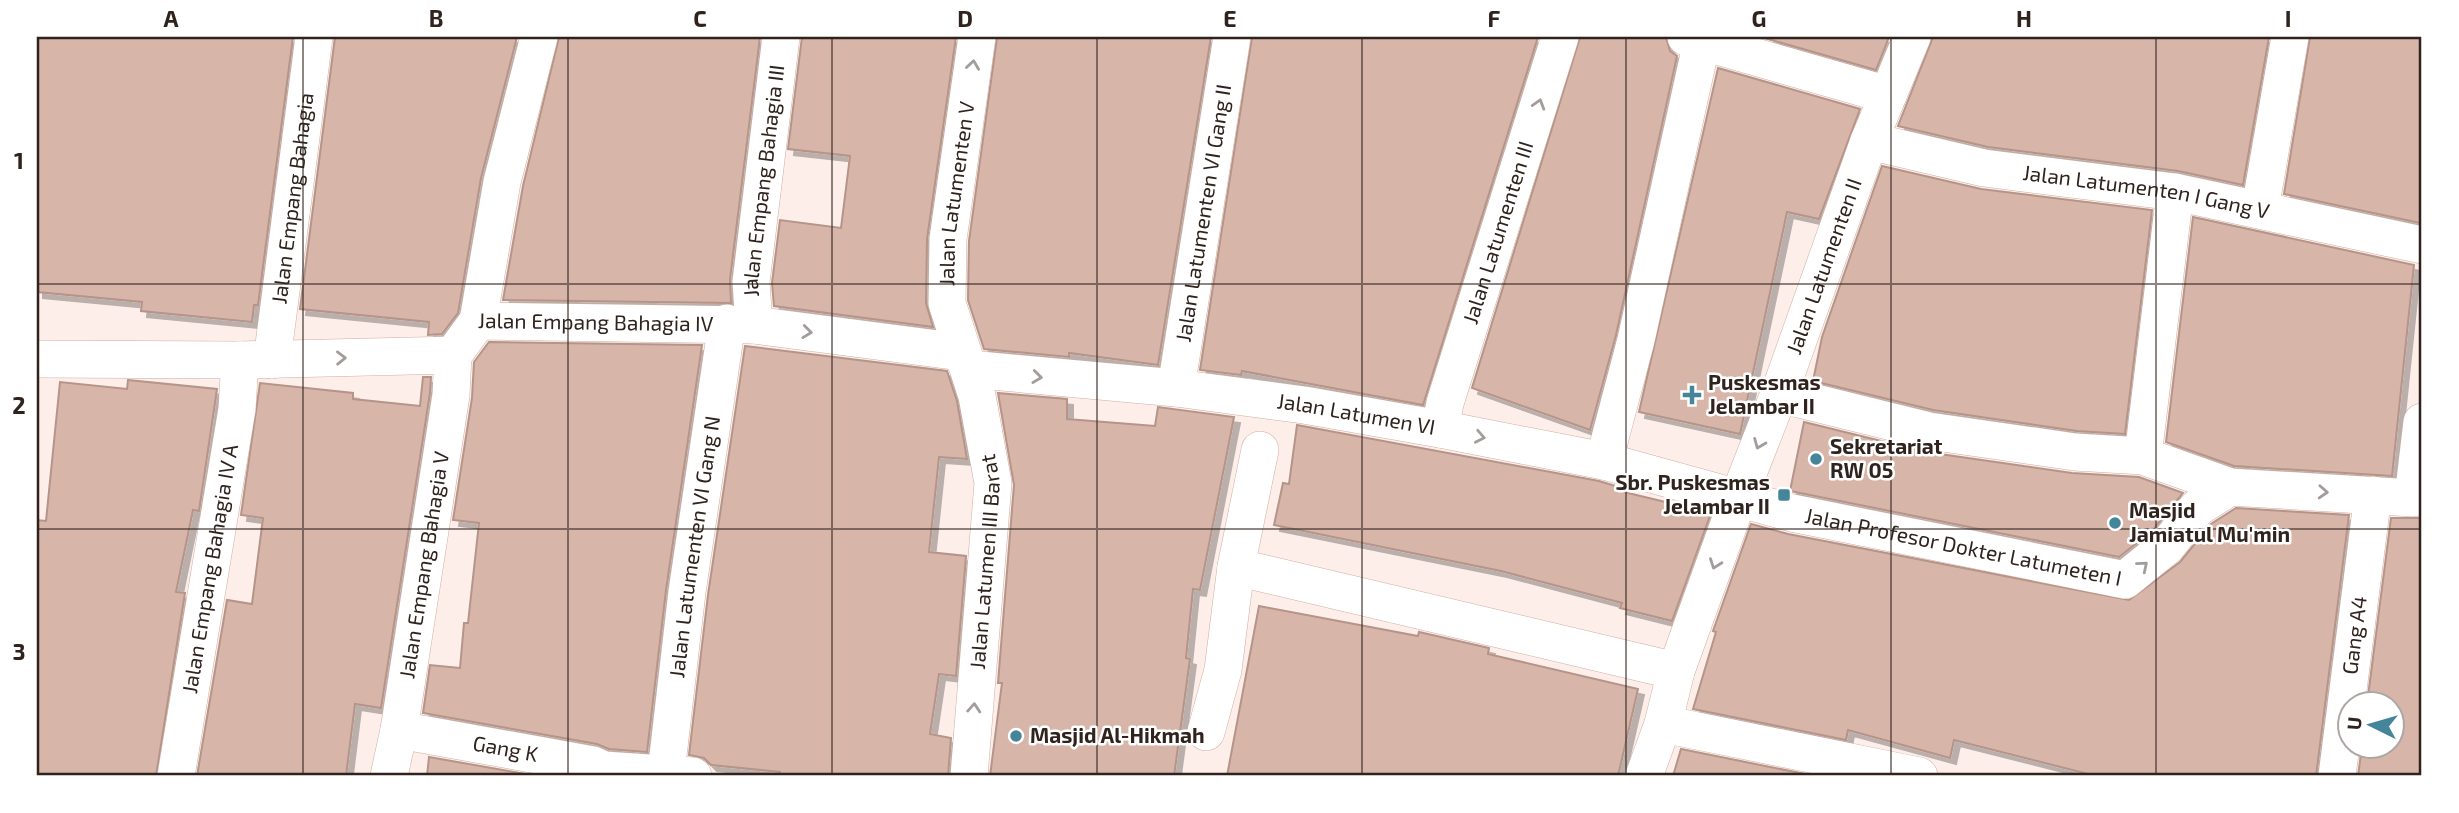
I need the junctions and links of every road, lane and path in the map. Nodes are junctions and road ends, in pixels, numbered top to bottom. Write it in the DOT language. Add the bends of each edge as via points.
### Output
graph roads {
  1 [pos="314,37"];
  2 [pos="539,37"];
  3 [pos="781,37"];
  4 [pos="977,37"];
  5 [pos="1232,37"];
  6 [pos="1560,37"];
  7 [pos="1912,37"];
  8 [pos="2290,37"];
  9 [pos="1694,39"];
  10 [pos="1888,95"];
  11 [pos="1869,141"];
  12 [pos="2175,192"];
  13 [pos="2260,209"];
  14 [pos="2422,245"];
  15 [pos="478,321"];
  16 [pos="741,324"];
  17 [pos="453,355"];
  18 [pos="37,359"];
  19 [pos="256,360"];
  20 [pos="965,360"];
  21 [pos="1176,388"];
  22 [pos="1779,394"];
  23 [pos="2422,422"];
  24 [pos="1440,429"];
  25 [pos="1259,450"];
  26 [pos="2143,456"];
  27 [pos="1604,461"];
  28 [pos="2230,487"];
  29 [pos="2373,495"];
  30 [pos="1738,499"];
  31 [pos="1236,567"];
  32 [pos="1676,671"];
  33 [pos="1663,723"];
  34 [pos="399,730"];
  35 [pos="1206,732"];
  36 [pos="603,773"];
  37 [pos="680,775"];
  38 [pos="176,776"];
  39 [pos="389,776"];
  40 [pos="969,776"];
  41 [pos="1644,776"];
  42 [pos="1919,776"];
  43 [pos="2337,776"];
  1 -- 19 [label="street, Jalan Empang Bahagia"];
  2 -- 15 [label="street" via="502,182"];
  3 -- 16 [label="street, Jalan Empang Bahagia III" via="751,282"];
  20 -- 4 [label="street, Jalan Latumenten V, one-way" via="947,303 948,239"];
  5 -- 21 [label="street, Jalan Latumenten VI Gang II"];
  24 -- 6 [label="street, Jalan Latumenten III, one-way"];
  7 -- 10 [label="street, Jalan Latumenten II"];
  8 -- 13 [label="street"];
  9 -- 10 [label="street"];
  9 -- 27 [label="street" via="1636,340"];
  10 -- 11 [label="street, Jalan Latumenten II"];
  11 -- 12 [label="street, Jalan Latumenten I Gang V" via="1984,168"];
  11 -- 22 [label="street, Jalan Latumenten II"];
  12 -- 13 [label="street, Jalan Latumenten I Gang V"];
  12 -- 26 [label="street"];
  13 -- 14 [label="street, Jalan Latumenten I Gang V"];
  15 -- 16 [label="street, Jalan Empang Bahagia IV"];
  15 -- 17 [label="street, Jalan Empang Bahagia IV"];
  16 -- 20 [label="street, Jalan Empang Bahagia IV, one-way"];
  16 -- 37 [label="street, Jalan Latumenten VI Gang N" via="687,592"];
  19 -- 17 [label="street, Jalan Empang Bahagia IV, one-way"];
  17 -- 34 [label="street, Jalan Empang Bahagia V" via="451,395"];
  18 -- 19 [label="street, Jalan Empang Bahagia IV"];
  19 -- 38 [label="street, Jalan Empang Bahagia IV A" via="237,409"];
  20 -- 21 [label="street, Jalan Latumen VI, one-way"];
  40 -- 20 [label="street, Jalan Latumen III Barat, one-way" via="993,483"];
  21 -- 24 [label="street, Jalan Latumen VI"];
  22 -- 26 [label="street" via="1929,431 2075,452"];
  22 -- 30 [label="street, Jalan Latumenten II, one-way"];
  23 -- 29 [label="street" via="2413,498"];
  24 -- 27 [label="street, Jalan Latumen VI, one-way"];
  25 -- 31 [label="street"];
  26 -- 28 [label="street"];
  27 -- 30 [label="street, Jalan Latumen VI"];
  28 -- 29 [label="street, one-way"];
  30 -- 28 [label="street, Jalan Profesor Dokter Latumeten I, one-way" via="2125,580 2167,546 2197,508"];
  29 -- 43 [label="street, Gang A4"];
  30 -- 32 [label="street, Jalan Latumenten II, one-way"];
  31 -- 32 [label="street"];
  31 -- 35 [label="street" via="1223,670"];
  32 -- 33 [label="street, Jalan Latumenten II"];
  33 -- 41 [label="street, Jalan Latumenten II"];
  33 -- 42 [label="street"];
  34 -- 36 [label="street, Gang K" via="593,765"];
  34 -- 39 [label="street, Jalan Empang Bahagia V"];
  36 -- 37 [label="street, Gang K"];
}
